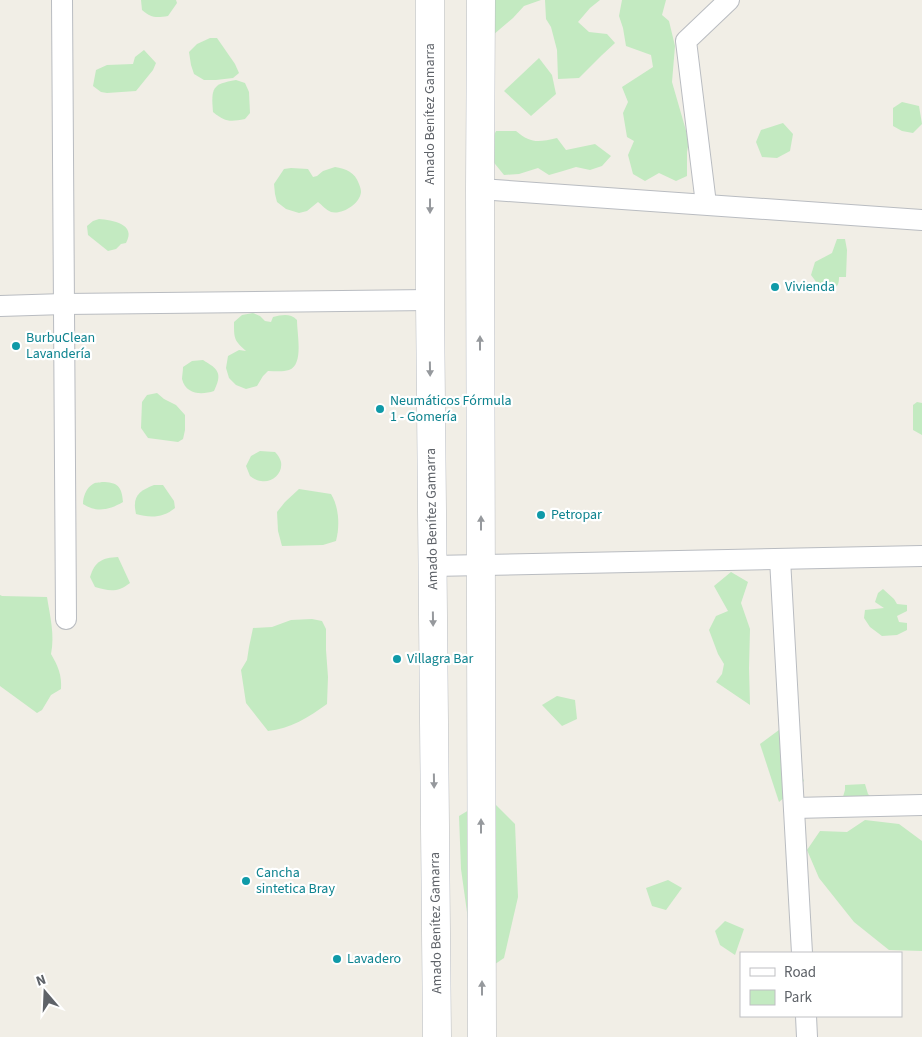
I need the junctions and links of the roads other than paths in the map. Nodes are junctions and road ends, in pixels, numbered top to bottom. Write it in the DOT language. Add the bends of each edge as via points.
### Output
graph roads {
  1 [pos="62,0"];
  2 [pos="430,0"];
  3 [pos="481,0"];
  4 [pos="729,0"];
  5 [pos="480,189"];
  6 [pos="706,204"];
  7 [pos="922,220"];
  8 [pos="430,300"];
  9 [pos="64,304"];
  10 [pos="0,306"];
  11 [pos="922,556"];
  12 [pos="780,559"];
  13 [pos="481,565"];
  14 [pos="432,566"];
  15 [pos="66,619"];
  16 [pos="922,805"];
  17 [pos="794,808"];
  18 [pos="802,952"];
  19 [pos="806,1017"];
  20 [pos="437,1037"];
  21 [pos="482,1037"];
  22 [pos="807,1037"];
  1 -- 9 [label="street"];
  2 -- 8 [label="main road, Amado Benítez Gamarra, one-way"];
  3 -- 5 [label="main road"];
  4 -- 6 [label="street" via="686,41"];
  5 -- 6 [label="street"];
  13 -- 5 [label="main road, one-way"];
  6 -- 7 [label="street"];
  8 -- 9 [label="street"];
  8 -- 14 [label="main road, Amado Benítez Gamarra, one-way"];
  9 -- 10 [label="street"];
  9 -- 15 [label="street"];
  11 -- 12 [label="street"];
  12 -- 13 [label="street"];
  12 -- 17 [label="street"];
  13 -- 14 [label="street"];
  21 -- 13 [label="main road, one-way"];
  14 -- 20 [label="main road, Amado Benítez Gamarra, one-way"];
  16 -- 17 [label="street"];
  17 -- 18 [label="street"];
  19 -- 22 [label="street"];
}
